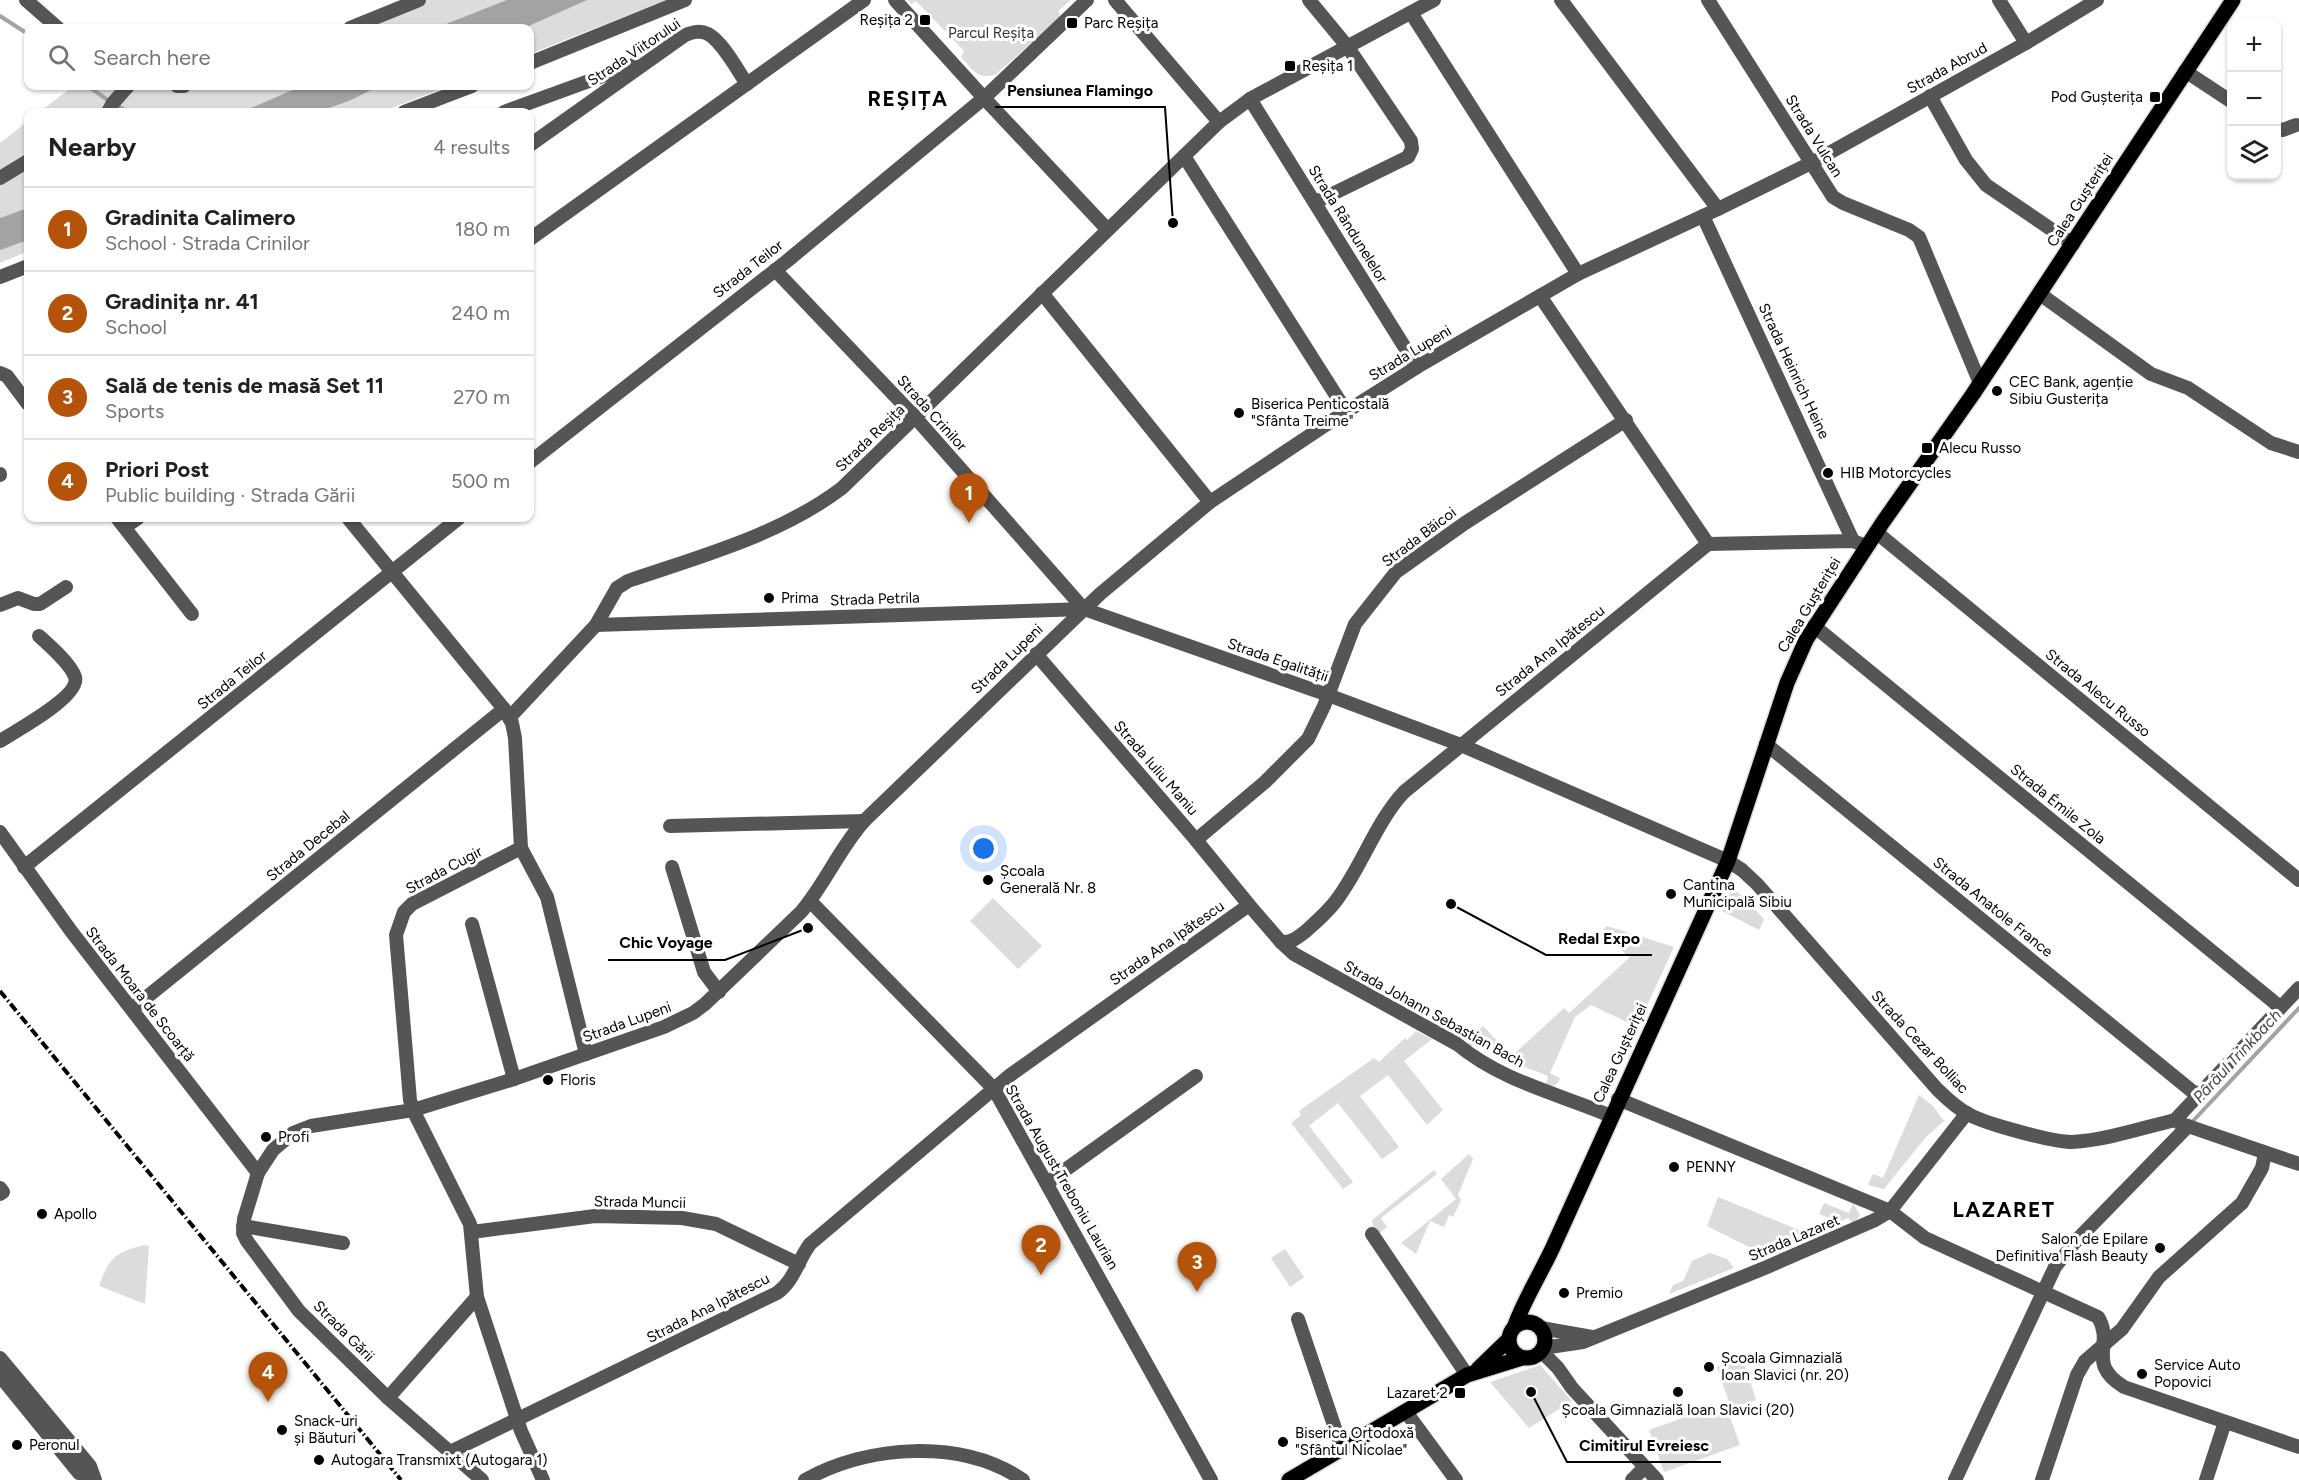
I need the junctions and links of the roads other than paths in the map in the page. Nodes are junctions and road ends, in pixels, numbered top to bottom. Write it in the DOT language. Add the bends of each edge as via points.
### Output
graph roads {
  1 [pos="26,0"];
  2 [pos="418,0"];
  3 [pos="685,0"];
  4 [pos="864,0"];
  5 [pos="895,0"];
  6 [pos="1087,0"];
  7 [pos="1115,0"];
  8 [pos="1309,0"];
  9 [pos="1434,0"];
  10 [pos="1561,0"];
  11 [pos="1708,0"];
  12 [pos="1998,0"];
  13 [pos="2097,0"];
  14 [pos="2233,0"];
  15 [pos="1411,13"];
  16 [pos="53,24"];
  17 [pos="360,24"];
  18 [pos="2026,43"];
  19 [pos="1347,46"];
  20 [pos="649,60"];
  21 [pos="534,61"];
  22 [pos="2185,71"];
  23 [pos="747,84"];
  24 [pos="124,90"];
  25 [pos="462,90"];
  26 [pos="1930,96"];
  27 [pos="984,98"];
  28 [pos="1250,99"];
  29 [pos="2227,99"];
  30 [pos="110,108"];
  31 [pos="414,108"];
  32 [pos="515,108"];
  33 [pos="1219,122"];
  34 [pos="2296,125"];
  35 [pos="2281,130"];
  36 [pos="534,142"];
  37 [pos="1184,156"];
  38 [pos="1813,162"];
  39 [pos="24,163"];
  40 [pos="0,178"];
  41 [pos="1316,202"];
  42 [pos="1718,210"];
  43 [pos="1703,216"];
  44 [pos="1107,230"];
  45 [pos="534,236"];
  46 [pos="2073,243"];
  47 [pos="24,268"];
  48 [pos="775,270"];
  49 [pos="1578,274"];
  50 [pos="0,277"];
  51 [pos="1042,293"];
  52 [pos="2040,294"];
  53 [pos="1540,296"];
  54 [pos="1418,367"];
  55 [pos="1,373"];
  56 [pos="1980,383"];
  57 [pos="24,399"];
  58 [pos="1346,411"];
  59 [pos="915,417"];
  60 [pos="1626,420"];
  61 [pos="2299,452"];
  62 [pos="534,459"];
  63 [pos="1210,502"];
  64 [pos="121,522"];
  65 [pos="351,522"];
  66 [pos="454,522"];
  67 [pos="1876,532"];
  68 [pos="1708,544"];
  69 [pos="1860,544"];
  70 [pos="393,572"];
  71 [pos="66,587"];
  72 [pos="0,605"];
  73 [pos="1084,609"];
  74 [pos="192,614"];
  75 [pos="596,625"];
  76 [pos="1814,626"];
  77 [pos="39,636"];
  78 [pos="1036,654"];
  79 [pos="1328,695"];
  80 [pos="507,713"];
  81 [pos="0,741"];
  82 [pos="1766,744"];
  83 [pos="1461,745"];
  84 [pos="864,821"];
  85 [pos="670,826"];
  86 [pos="0,832"];
  87 [pos="1196,840"];
  88 [pos="521,848"];
  89 [pos="1728,861"];
  90 [pos="24,867"];
  91 [pos="672,867"];
  92 [pos="2299,880"];
  93 [pos="810,901"];
  94 [pos="1249,905"];
  95 [pos="472,924"];
  96 [pos="1281,942"];
  97 [pos="2299,988"];
  98 [pos="719,992"];
  99 [pos="2280,1007"];
  100 [pos="132,1009"];
  101 [pos="586,1054"];
  102 [pos="1196,1076"];
  103 [pos="514,1079"];
  104 [pos="994,1089"];
  105 [pos="2198,1096"];
  106 [pos="1618,1100"];
  107 [pos="413,1110"];
  108 [pos="1967,1113"];
  109 [pos="1611,1116"];
  110 [pos="2182,1123"];
  111 [pos="2265,1153"];
  112 [pos="2299,1164"];
  113 [pos="258,1173"];
  114 [pos="1047,1183"];
  115 [pos="0,1188"];
  116 [pos="0,1194"];
  117 [pos="1890,1211"];
  118 [pos="243,1226"];
  119 [pos="472,1232"];
  120 [pos="1372,1234"];
  121 [pos="344,1243"];
  122 [pos="798,1264"];
  123 [pos="1533,1290"];
  124 [pos="2042,1292"];
  125 [pos="477,1297"];
  126 [pos="1299,1319"];
  127 [pos="1515,1325"];
  128 [pos="1537,1325"];
  129 [pos="1594,1337"];
  130 [pos="1508,1340"];
  131 [pos="2102,1346"];
  132 [pos="1542,1350"];
  133 [pos="0,1358"];
  134 [pos="1522,1358"];
  135 [pos="1472,1373"];
  136 [pos="0,1377"];
  137 [pos="387,1398"];
  138 [pos="1406,1412"];
  139 [pos="518,1420"];
  140 [pos="2225,1422"];
  141 [pos="2299,1447"];
  142 [pos="1342,1449"];
  143 [pos="450,1452"];
  144 [pos="1645,1467"];
  145 [pos="93,1479"];
  146 [pos="482,1480"];
  147 [pos="543,1480"];
  148 [pos="805,1480"];
  149 [pos="1023,1480"];
  150 [pos="1211,1480"];
  151 [pos="1289,1480"];
  152 [pos="1456,1480"];
  153 [pos="1632,1480"];
  154 [pos="1657,1480"];
  155 [pos="1955,1480"];
  156 [pos="2042,1480"];
  157 [pos="2206,1480"];
  1 -- 16 [label="street"];
  2 -- 17 [label="street"];
  3 -- 21 [label="street, Strada Viitorului"];
  4 -- 23 [label="street"];
  5 -- 27 [label="street"];
  6 -- 27 [label="street"];
  7 -- 33 [label="street"];
  8 -- 19 [label="street"];
  9 -- 15 [label="street, Strada Reșița"];
  10 -- 42 [label="street"];
  11 -- 38 [label="street, Strada Vulcan"];
  12 -- 18 [label="street"];
  13 -- 18 [label="street, Strada Abrud"];
  14 -- 22 [label="main road, Calea Gușteriței"];
  15 -- 19 [label="street, Strada Reșița"];
  15 -- 49 [label="street"];
  18 -- 26 [label="street, Strada Abrud"];
  19 -- 28 [label="street, Strada Reșița"];
  19 -- 41 [label="street" via="1411,141 1412,149 1408,157"];
  20 -- 23 [label="street, Strada Viitorului" via="685,35 705,33 715,40"];
  20 -- 32 [label="street"];
  20 -- 36 [label="street, Strada Viitorului"];
  22 -- 29 [label="street"];
  22 -- 46 [label="main road, Calea Gușteriței"];
  23 -- 45 [label="street"];
  24 -- 30 [label="street"];
  25 -- 31 [label="street"];
  26 -- 38 [label="street, Strada Abrud"];
  26 -- 46 [label="street" via="1966,160 1986,185"];
  27 -- 44 [label="street"];
  27 -- 48 [label="street, Strada Teilor"];
  28 -- 33 [label="street, Strada Reșița"];
  28 -- 41 [label="street, Strada Rândunelelor"];
  33 -- 37 [label="street, Strada Reșița"];
  34 -- 35 [label="street"];
  37 -- 44 [label="street, Strada Reșița"];
  37 -- 58 [label="street"];
  38 -- 42 [label="street, Strada Lupeni"];
  38 -- 56 [label="street, Strada Vulcan" via="1833,197 1918,237"];
  39 -- 40 [label="street"];
  41 -- 54 [label="street, Strada Rândunelelor"];
  42 -- 43 [label="street, Strada Lupeni"];
  43 -- 49 [label="street, Strada Lupeni"];
  43 -- 69 [label="street, Strada Heinrich Heine"];
  44 -- 51 [label="street, Strada Reșița"];
  46 -- 52 [label="main road, Calea Gușteriței"];
  47 -- 50 [label="street"];
  48 -- 59 [label="street, Strada Crinilor"];
  48 -- 62 [label="street, Strada Teilor"];
  49 -- 53 [label="street, Strada Lupeni"];
  51 -- 59 [label="street, Strada Reșița"];
  51 -- 63 [label="street"];
  52 -- 56 [label="main road, Calea Gușteriței"];
  52 -- 61 [label="street" via="2151,374 2187,388 2271,443"];
  53 -- 54 [label="street, Strada Lupeni"];
  53 -- 60 [label="street"];
  54 -- 58 [label="street, Strada Lupeni"];
  55 -- 57 [label="street"];
  56 -- 67 [label="main road, Calea Gușteriței"];
  58 -- 63 [label="street, Strada Lupeni"];
  59 -- 73 [label="street, Strada Crinilor"];
  59 -- 75 [label="street, Strada Reșița" via="822,503 738,543 628,581 617,588"];
  60 -- 68 [label="street"];
  60 -- 79 [label="street, Strada Băicoi" via="1396,572 1355,624"];
  63 -- 73 [label="street, Strada Lupeni"];
  64 -- 74 [label="street"];
  65 -- 70 [label="street"];
  66 -- 70 [label="street, Strada Teilor"];
  67 -- 69 [label="main road, Calea Gușteriței"];
  67 -- 92 [label="street, Strada Alecu Russo"];
  68 -- 69 [label="street"];
  68 -- 83 [label="street, Strada Ana Ipătescu"];
  69 -- 76 [label="main road, Calea Gușteriței"];
  70 -- 80 [label="street"];
  70 -- 90 [label="street, Strada Teilor"];
  71 -- 72 [label="street" via="40,604 18,598"];
  73 -- 75 [label="street, Strada Petrila"];
  73 -- 78 [label="street, Strada Lupeni"];
  73 -- 79 [label="street, Strada Egalității"];
  75 -- 80 [label="street, Strada Reșița"];
  76 -- 82 [label="main road, Calea Gușteriței" via="1792,669"];
  76 -- 99 [label="street, Strada Émile Zola"];
  77 -- 81 [label="street" via="69,668 76,678 75,686 45,713"];
  78 -- 84 [label="street, Strada Lupeni"];
  78 -- 87 [label="street, Strada Iuliu Maniu"];
  79 -- 83 [label="street, Strada Egalității"];
  79 -- 87 [label="street, Strada Băicoi" via="1301,748"];
  80 -- 88 [label="street" via="515,738"];
  80 -- 100 [label="street, Strada Decebal"];
  82 -- 89 [label="main road, Calea Gușteriței"];
  82 -- 105 [label="street, Strada Anatole France"];
  83 -- 89 [label="street"];
  83 -- 96 [label="street, Strada Ana Ipătescu" via="1395,801 1328,911 1296,938"];
  84 -- 85 [label="street"];
  84 -- 93 [label="street, Strada Lupeni"];
  86 -- 90 [label="street, Strada Moara de Scoarță"];
  87 -- 94 [label="street, Strada Iuliu Maniu"];
  88 -- 101 [label="street" via="547,897"];
  88 -- 107 [label="street, Strada Cugir" via="412,904 399,923 396,949"];
  89 -- 106 [label="main road, Calea Gușteriței"];
  89 -- 108 [label="street, Strada Cezar Bolliac" via="1758,884 1937,1089"];
  90 -- 100 [label="street, Strada Moara de Scoarță"];
  91 -- 98 [label="street" via="704,972"];
  93 -- 98 [label="street, Strada Lupeni"];
  93 -- 104 [label="street, Strada August Treboniu Laurian"];
  94 -- 96 [label="street, Strada Ana Ipătescu"];
  94 -- 104 [label="street, Strada Ana Ipătescu"];
  95 -- 103 [label="street"];
  96 -- 109 [label="street, Strada Johann Sebastian Bach" via="1294,954 1457,1044 1495,1070"];
  97 -- 99 [label="street"];
  98 -- 101 [label="street, Strada Lupeni" via="679,1021"];
  99 -- 105 [label="street"];
  100 -- 113 [label="street, Strada Moara de Scoarță"];
  101 -- 103 [label="street, Strada Lupeni"];
  102 -- 114 [label="street"];
  103 -- 107 [label="street, Strada Lupeni"];
  104 -- 114 [label="street, Strada August Treboniu Laurian"];
  104 -- 122 [label="street, Strada Ana Ipătescu" via="810,1244"];
  105 -- 110 [label="street"];
  106 -- 109 [label="main road, Calea Gușteriței"];
  106 -- 117 [label="street"];
  107 -- 113 [label="street, Strada Lupeni" via="303,1128 273,1150"];
  107 -- 119 [label="street"];
  108 -- 110 [label="street, Strada Cezar Bolliac" via="2069,1142"];
  108 -- 117 [label="street, Strada Lazaret"];
  109 -- 123 [label="main road, Calea Gușteriței"];
  110 -- 111 [label="street"];
  110 -- 124 [label="street" via="2064,1254"];
  111 -- 112 [label="street"];
  111 -- 131 [label="street" via="2262,1168 2242,1203 2158,1277 2135,1313"];
  113 -- 118 [label="street"];
  114 -- 150 [label="street, Strada August Treboniu Laurian"];
  115 -- 116 [label="street"];
  117 -- 124 [label="street" via="1925,1238"];
  117 -- 129 [label="street, Strada Lazaret" via="1839,1237"];
  118 -- 121 [label="street"];
  118 -- 137 [label="street, Strada Gării" via="247,1241 299,1311"];
  119 -- 122 [label="street, Strada Muncii" via="595,1216 682,1218 716,1224"];
  119 -- 125 [label="street"];
  120 -- 135 [label="street"];
  122 -- 139 [label="street, Strada Ana Ipătescu" via="786,1286 777,1293"];
  123 -- 127 [label="main road, Calea Gușteriței"];
  123 -- 128 [label="main road, Calea Gușteriței" via="1532,1312"];
  124 -- 131 [label="street" via="2098,1317 2103,1325"];
  124 -- 155 [label="street"];
  125 -- 137 [label="street"];
  125 -- 139 [label="street"];
  126 -- 142 [label="street"];
  127 -- 128 [label="main road" via="1524,1321"];
  127 -- 130 [label="main road"];
  128 -- 129 [label="street"];
  128 -- 132 [label="main road" via="1545,1337"];
  129 -- 132 [label="street, Strada Lazaret"];
  130 -- 134 [label="main road" via="1512,1351"];
  130 -- 135 [label="main road"];
  131 -- 140 [label="street" via="2105,1371 2124,1387"];
  131 -- 156 [label="street" via="2085,1361 2077,1375"];
  132 -- 134 [label="main road"];
  132 -- 144 [label="street"];
  133 -- 145 [label="street" via="90,1466"];
  134 -- 135 [label="main road"];
  135 -- 138 [label="main road"];
  136 -- 145 [label="street" via="79,1473"];
  137 -- 143 [label="street, Strada Gării"];
  138 -- 142 [label="main road"];
  138 -- 152 [label="street"];
  139 -- 143 [label="street, Strada Ana Ipătescu"];
  139 -- 147 [label="street"];
  140 -- 141 [label="street"];
  140 -- 157 [label="street"];
  142 -- 151 [label="main road"];
  143 -- 146 [label="street, Strada Gării"];
  144 -- 153 [label="street"];
  144 -- 154 [label="street"];
  148 -- 149 [label="street" via="850,1462 922,1451 977,1458"];
}
